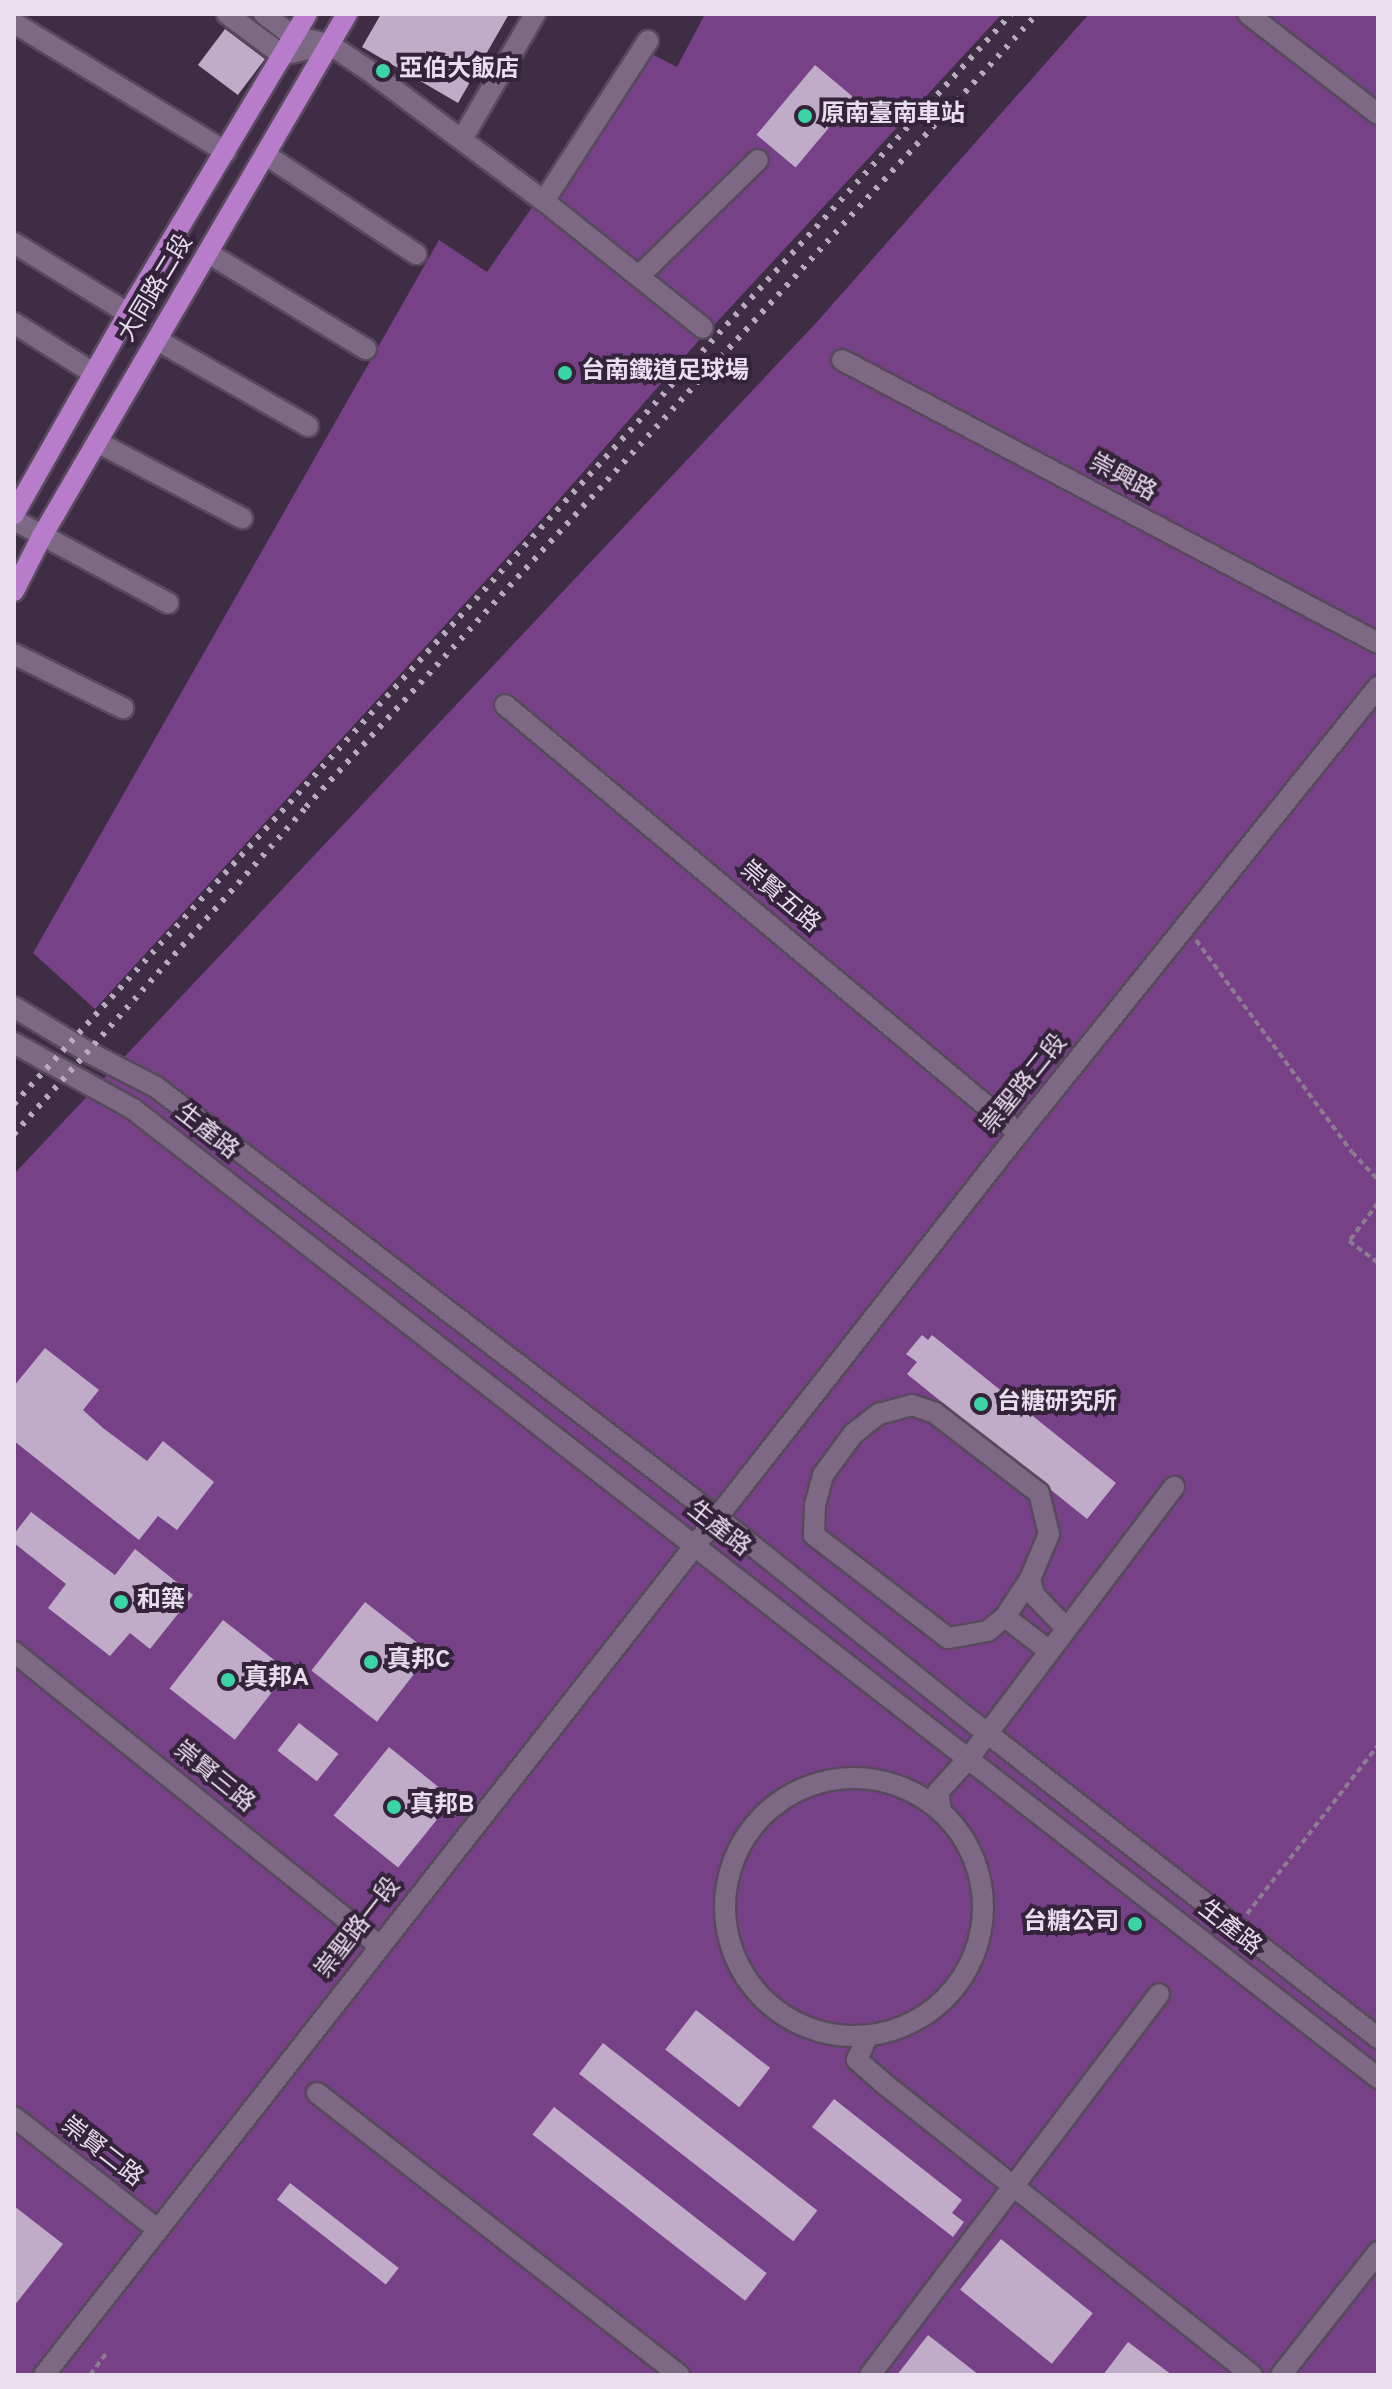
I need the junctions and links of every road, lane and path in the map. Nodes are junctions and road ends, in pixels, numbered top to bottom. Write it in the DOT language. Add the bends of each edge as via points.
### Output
graph roads {
  1 [pos="227,14"];
  2 [pos="264,14"];
  3 [pos="307,14"];
  4 [pos="347,14"];
  5 [pos="535,14"];
  6 [pos="1248,14"];
  7 [pos="14,23"];
  8 [pos="293,36"];
  9 [pos="648,41"];
  10 [pos="329,44"];
  11 [pos="282,55"];
  12 [pos="1378,114"];
  13 [pos="462,139"];
  14 [pos="226,152"];
  15 [pos="266,155"];
  16 [pos="758,160"];
  17 [pos="544,201"];
  18 [pos="14,243"];
  19 [pos="208,253"];
  20 [pos="416,254"];
  21 [pos="639,276"];
  22 [pos="128,313"];
  23 [pos="14,323"];
  24 [pos="703,328"];
  25 [pos="157,340"];
  26 [pos="366,349"];
  27 [pos="842,360"];
  28 [pos="93,373"];
  29 [pos="308,426"];
  30 [pos="97,442"];
  31 [pos="14,514"];
  32 [pos="242,518"];
  33 [pos="14,520"];
  34 [pos="42,536"];
  35 [pos="14,591"];
  36 [pos="168,603"];
  37 [pos="1378,643"];
  38 [pos="14,654"];
  39 [pos="1378,687"];
  40 [pos="505,705"];
  41 [pos="123,708"];
  42 [pos="1186,926"];
  43 [pos="14,1007"];
  44 [pos="14,1043"];
  45 [pos="1019,1133"];
  46 [pos="1378,1180"];
  47 [pos="1378,1203"];
  48 [pos="1378,1263"];
  49 [pos="1174,1487"];
  50 [pos="718,1518"];
  51 [pos="696,1545"];
  52 [pos="1030,1579"];
  53 [pos="1005,1617"];
  54 [pos="1065,1627"];
  55 [pos="1048,1650"];
  56 [pos="14,1652"];
  57 [pos="987,1734"];
  58 [pos="1378,1745"];
  59 [pos="969,1758"];
  60 [pos="941,1811"];
  61 [pos="1236,1928"];
  62 [pos="379,1945"];
  63 [pos="1159,1994"];
  64 [pos="868,2035"];
  65 [pos="1378,2038"];
  66 [pos="1378,2078"];
  67 [pos="317,2093"];
  68 [pos="14,2117"];
  69 [pos="1014,2186"];
  70 [pos="157,2229"];
  71 [pos="1378,2252"];
  72 [pos="106,2354"];
  73 [pos="44,2375"];
  74 [pos="90,2375"];
  75 [pos="679,2375"];
  76 [pos="870,2375"];
  77 [pos="1252,2375"];
  78 [pos="1281,2375"];
  1 -- 11 [label="street"];
  2 -- 8 [label="street"];
  3 -- 8 [label="main road, 大同路二段"];
  4 -- 10 [label="main road, 大同路二段"];
  5 -- 13 [label="street"];
  6 -- 12 [label="street"];
  7 -- 14 [label="street"];
  8 -- 10 [label="street"];
  8 -- 11 [label="main road, 大同路二段"];
  9 -- 17 [label="street"];
  10 -- 11 [label="street"];
  10 -- 13 [label="street"];
  10 -- 15 [label="main road, 大同路二段"];
  11 -- 14 [label="main road, 大同路二段"];
  13 -- 17 [label="street"];
  14 -- 22 [label="main road, 大同路二段"];
  15 -- 19 [label="main road, 大同路二段"];
  15 -- 20 [label="street"];
  16 -- 21 [label="street"];
  17 -- 21 [label="street"];
  18 -- 22 [label="street"];
  19 -- 25 [label="main road, 大同路二段"];
  19 -- 26 [label="street"];
  21 -- 24 [label="street"];
  22 -- 28 [label="main road, 大同路二段"];
  23 -- 28 [label="street"];
  25 -- 29 [label="street"];
  25 -- 30 [label="main road, 大同路二段"];
  27 -- 37 [label="street, 崇興路"];
  28 -- 31 [label="main road, 大同路二段"];
  30 -- 32 [label="street"];
  30 -- 34 [label="main road, 大同路二段"];
  33 -- 34 [label="street"];
  34 -- 35 [label="main road, 大同路二段"];
  34 -- 36 [label="street"];
  38 -- 41 [label="street"];
  39 -- 42 [label="street, 崇聖路二段"];
  40 -- 45 [label="street, 崇賢五路"];
  42 -- 45 [label="street, 崇聖路二段"];
  42 -- 46 [label="path"];
  43 -- 50 [label="street, 生產路" via="156,1087"];
  44 -- 51 [label="street, 生產路" via="133,1109"];
  45 -- 50 [label="street, 崇聖路二段"];
  47 -- 48 [label="path" via="1349,1241"];
  49 -- 54 [label="street"];
  50 -- 51 [label="street, 崇聖路一段"];
  50 -- 57 [label="street, 生產路"];
  51 -- 59 [label="street, 生產路"];
  51 -- 62 [label="street, 崇聖路一段"];
  52 -- 53 [label="street"];
  52 -- 53 [label="street" via="1049,1534 1039,1493 935,1413 912,1405 879,1414 853,1434 823,1475 814,1535 948,1638 988,1631"];
  52 -- 54 [label="street" via="1034,1595"];
  53 -- 55 [label="street"];
  54 -- 55 [label="street"];
  55 -- 57 [label="street"];
  56 -- 62 [label="street, 崇賢三路"];
  57 -- 59 [label="street"];
  57 -- 61 [label="street, 生產路"];
  58 -- 61 [label="path"];
  59 -- 60 [label="street" via="938,1792"];
  59 -- 66 [label="street, 生產路"];
  60 -- 64 [label="street" via="962,1833 980,1871 985,1912 977,1953 956,1989 925,2017 887,2034"];
  60 -- 64 [label="street" via="893,1783 849,1777 806,1786 768,1809 740,1843 726,1885 726,1929 741,1971 769,2005 804,2027 845,2037"];
  61 -- 65 [label="street, 生產路"];
  62 -- 70 [label="street, 崇聖路一段"];
  63 -- 69 [label="street"];
  64 -- 69 [label="street" via="857,2060"];
  67 -- 75 [label="street"];
  68 -- 70 [label="street, 崇賢二路"];
  69 -- 76 [label="street"];
  69 -- 77 [label="street"];
  70 -- 73 [label="street, 崇聖路一段"];
  71 -- 78 [label="street"];
  72 -- 74 [label="path"];
}
